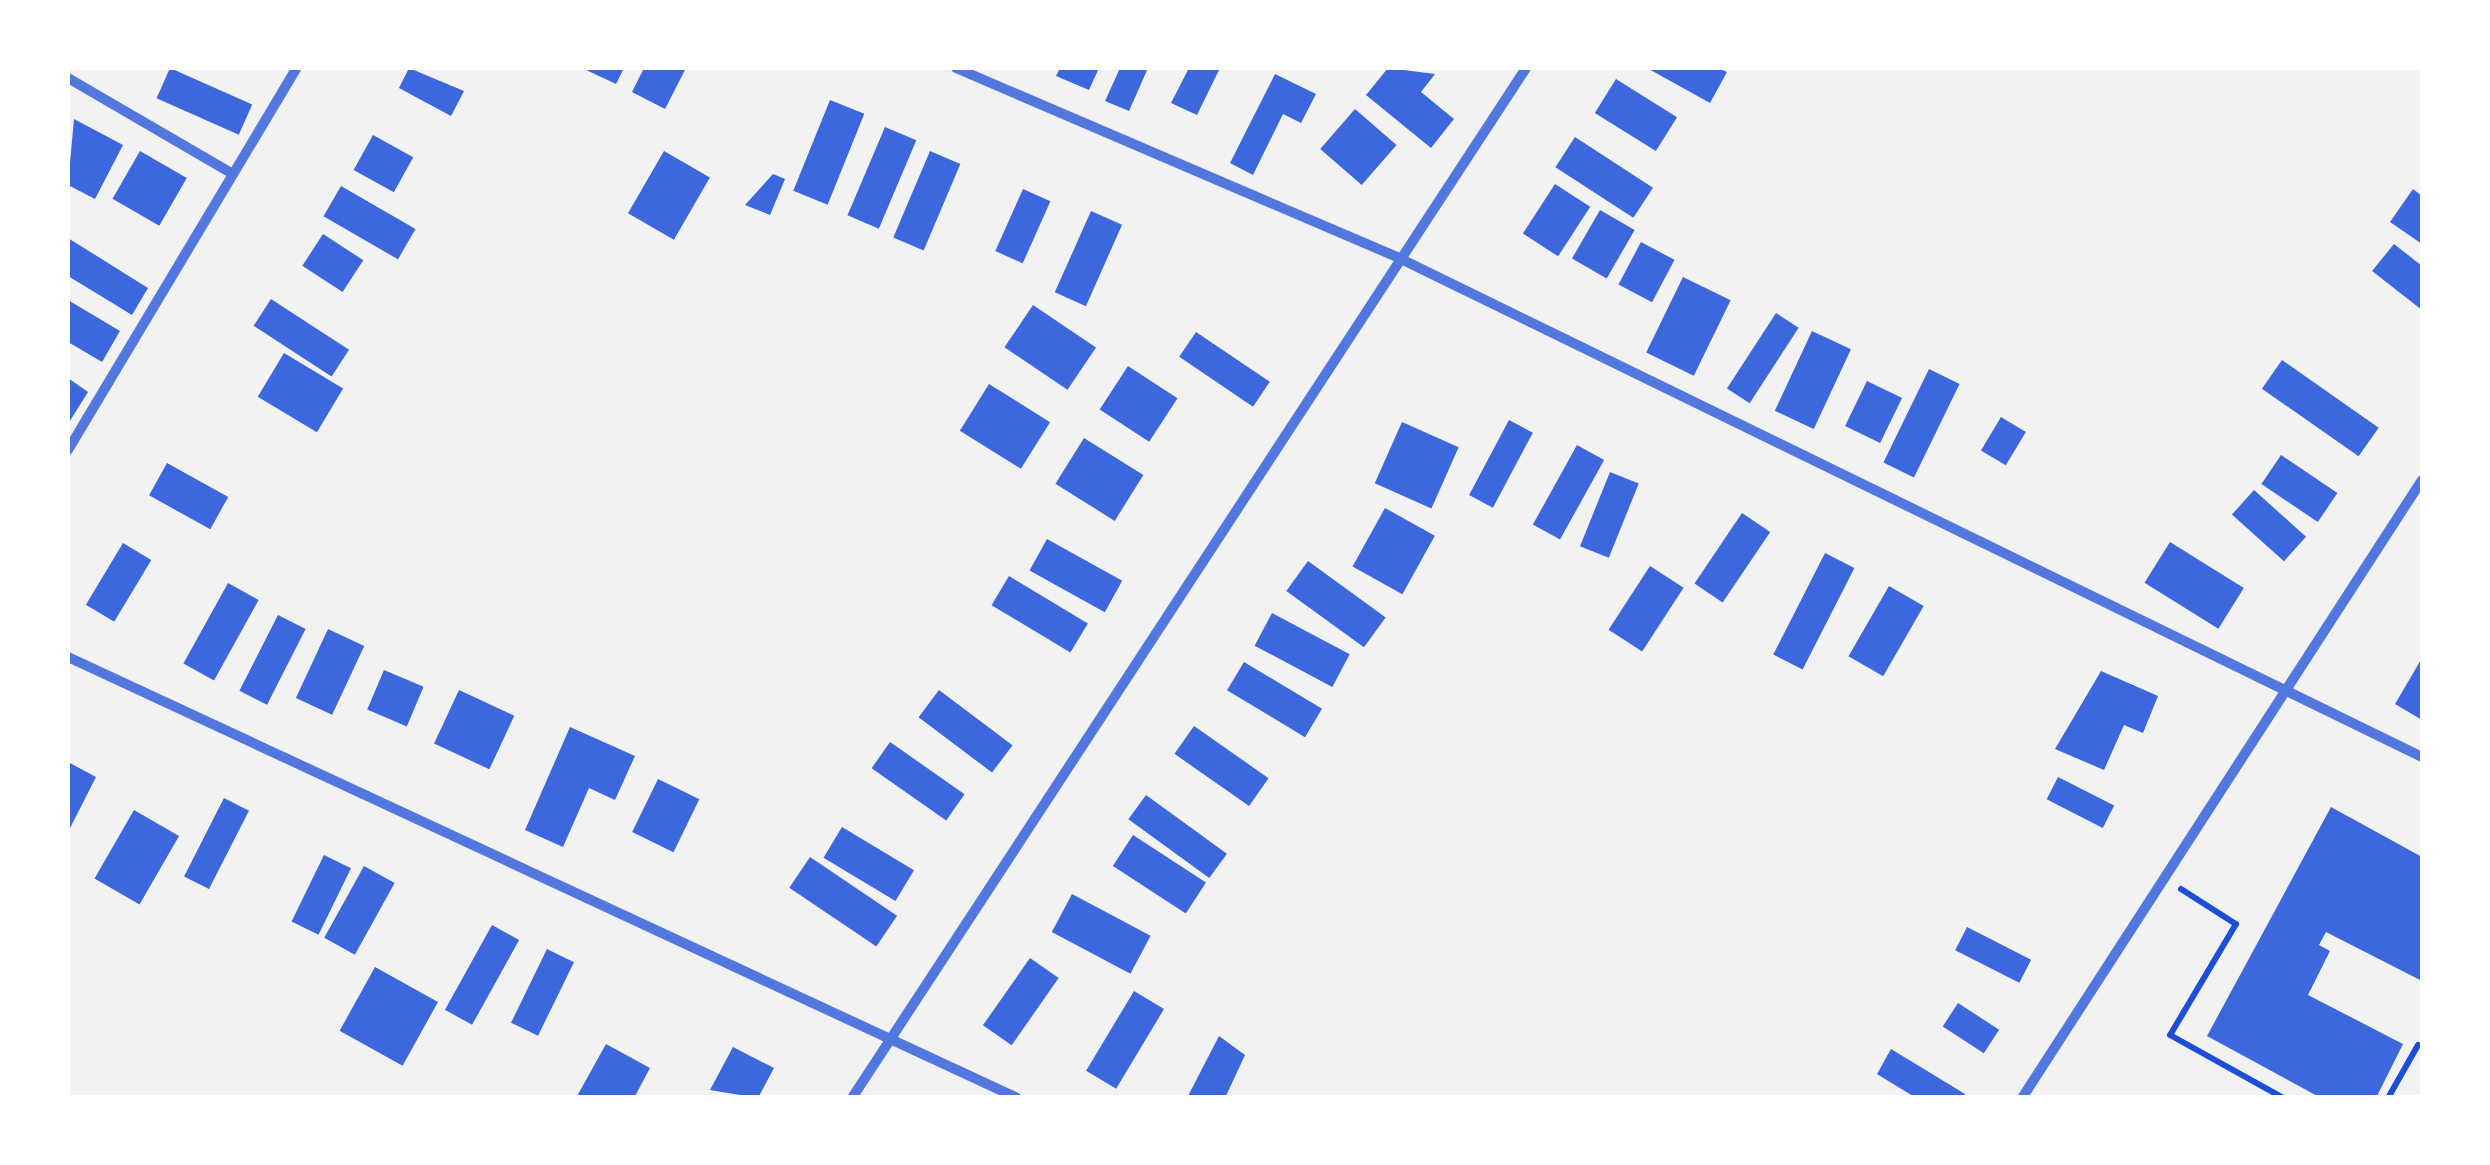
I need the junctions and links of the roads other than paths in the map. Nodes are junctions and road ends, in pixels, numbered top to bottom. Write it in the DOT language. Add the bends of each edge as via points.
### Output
graph roads {
  1 [pos="297,68"];
  2 [pos="956,68"];
  3 [pos="1526,68"];
  4 [pos="68,78"];
  5 [pos="233,174"];
  6 [pos="1401,259"];
  7 [pos="68,450"];
  8 [pos="2422,480"];
  9 [pos="68,657"];
  10 [pos="2291,687"];
  11 [pos="2422,757"];
  12 [pos="889,1038"];
  13 [pos="852,1098"];
  14 [pos="1017,1098"];
  15 [pos="2022,1098"];
  1 -- 5 [label="street"];
  2 -- 6 [label="street"];
  3 -- 6 [label="street"];
  4 -- 5 [label="street"];
  5 -- 7 [label="street"];
  6 -- 10 [label="street"];
  6 -- 12 [label="street"];
  8 -- 10 [label="street"];
  9 -- 12 [label="street"];
  10 -- 11 [label="street"];
  10 -- 15 [label="street"];
  12 -- 13 [label="street"];
  12 -- 14 [label="street"];
}
